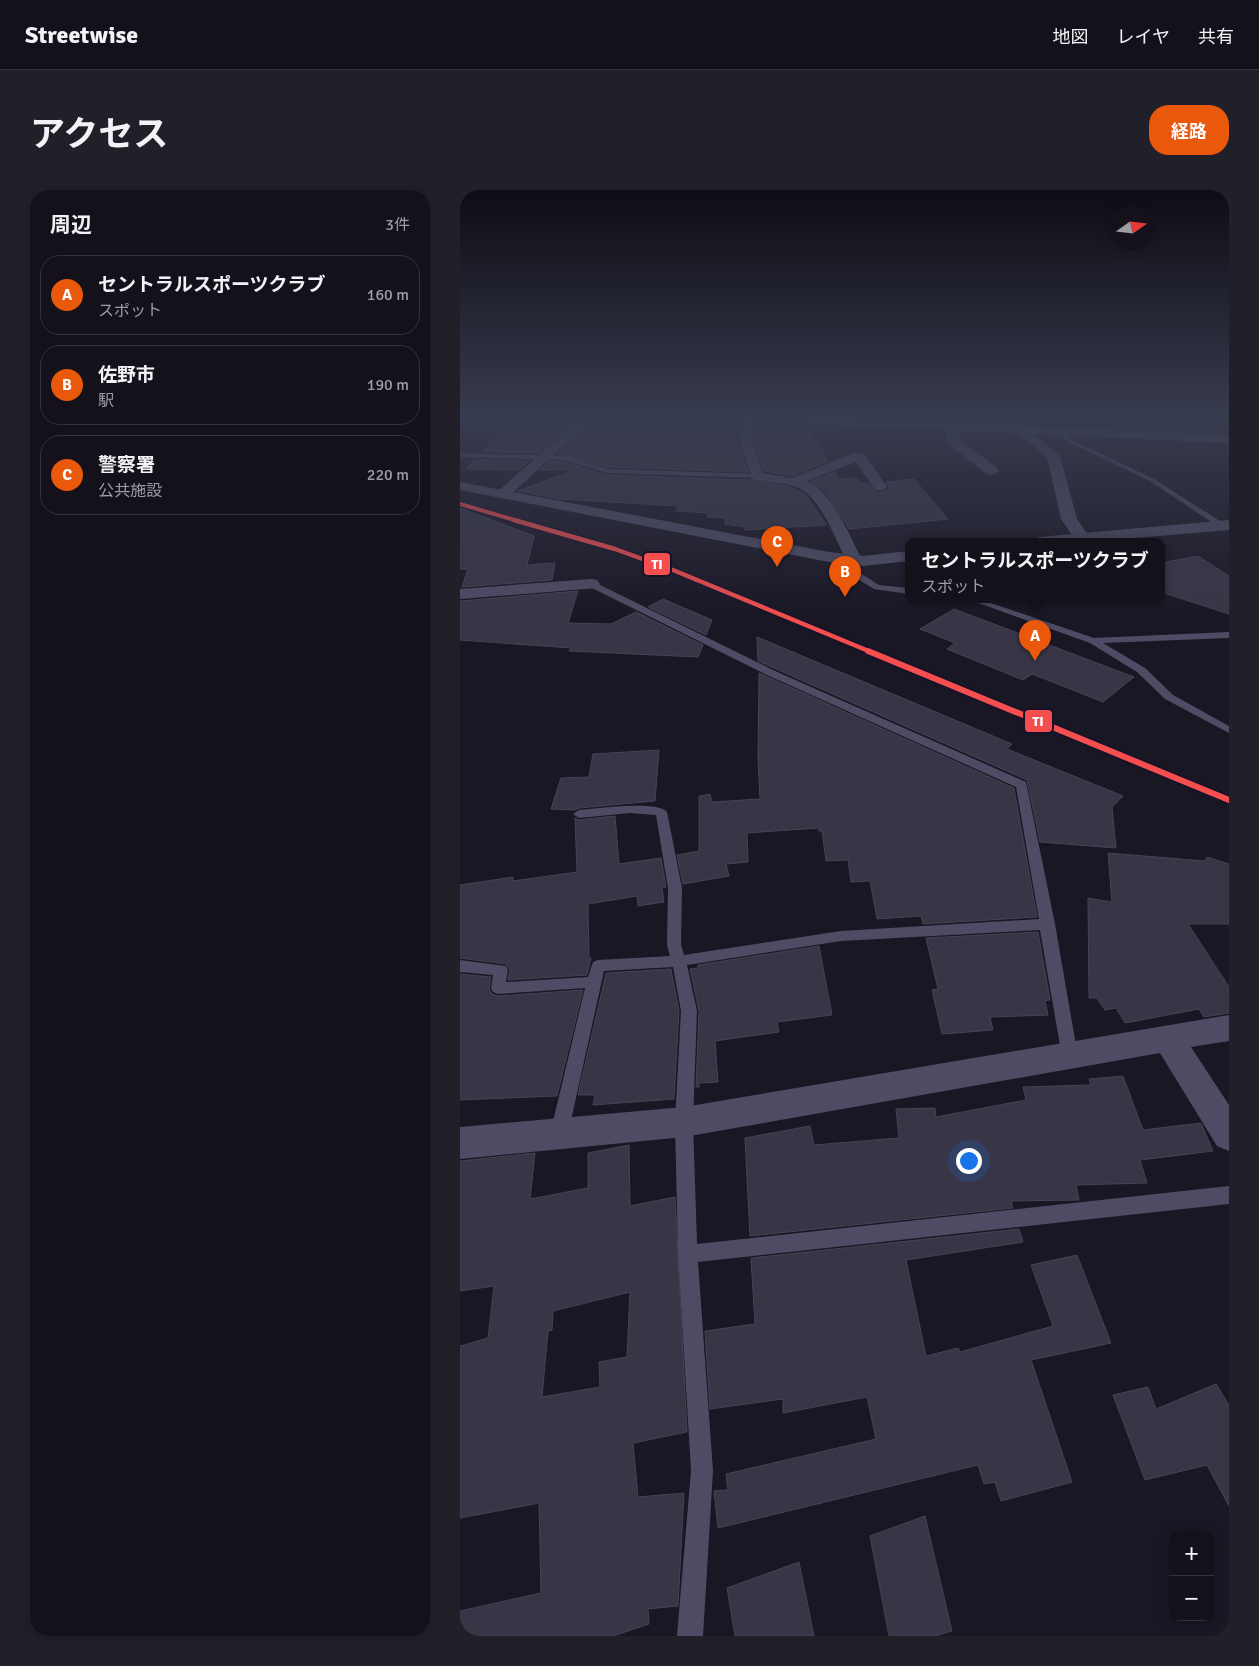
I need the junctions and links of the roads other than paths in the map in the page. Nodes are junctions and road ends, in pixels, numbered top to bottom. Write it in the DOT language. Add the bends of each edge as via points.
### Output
graph roads {
  1 [pos="514,484"];
  2 [pos="799,484"];
  3 [pos="878,484"];
  4 [pos="1060,484"];
  5 [pos="1159,484"];
  6 [pos="460,486"];
  7 [pos="880,487"];
  8 [pos="503,494"];
  9 [pos="1226,525"];
  10 [pos="1082,538"];
  11 [pos="905,556"];
  12 [pos="829,557"];
  13 [pos="854,560"];
  14 [pos="591,584"];
  15 [pos="905,591"];
  16 [pos="460,594"];
  17 [pos="982,603"];
  18 [pos="1229,635"];
  19 [pos="1093,642"];
  20 [pos="1229,730"];
  21 [pos="578,814"];
  22 [pos="1048,924"];
  23 [pos="678,961"];
  24 [pos="460,966"];
  25 [pos="594,982"];
  26 [pos="1229,1028"];
  27 [pos="1168,1038"];
  28 [pos="1070,1056"];
  29 [pos="684,1122"];
  30 [pos="559,1134"];
  31 [pos="1229,1135"];
  32 [pos="460,1143"];
  33 [pos="1229,1195"];
  34 [pos="688,1254"];
  35 [pos="690,1636"];
  1 -- 8 [label="street"];
  2 -- 13 [label="street" via="814,491"];
  3 -- 7 [label="street"];
  4 -- 10 [label="street" via="1069,519"];
  5 -- 9 [label="lane"];
  6 -- 8 [label="street"];
  8 -- 12 [label="street"];
  9 -- 10 [label="street"];
  11 -- 13 [label="street"];
  12 -- 13 [label="street"];
  12 -- 15 [label="lane" via="877,587"];
  14 -- 16 [label="street"];
  14 -- 22 [label="lane" via="771,673 1022,785"];
  17 -- 19 [label="lane"];
  18 -- 19 [label="lane"];
  19 -- 20 [label="lane" via="1141,670 1169,697"];
  21 -- 23 [label="lane" via="630,809 661,812 674,888 674,944"];
  22 -- 23 [label="lane" via="841,936"];
  22 -- 28 [label="lane"];
  23 -- 25 [label="lane" via="598,966"];
  23 -- 29 [label="lane" via="689,1011"];
  24 -- 25 [label="lane" via="501,970 498,988"];
  25 -- 30 [label="lane"];
  26 -- 27 [label="street"];
  27 -- 28 [label="street"];
  27 -- 31 [label="street"];
  28 -- 29 [label="street"];
  29 -- 30 [label="street"];
  29 -- 34 [label="lane"];
  30 -- 32 [label="street"];
  33 -- 34 [label="lane"];
  34 -- 35 [label="lane" via="702,1471"];
}
